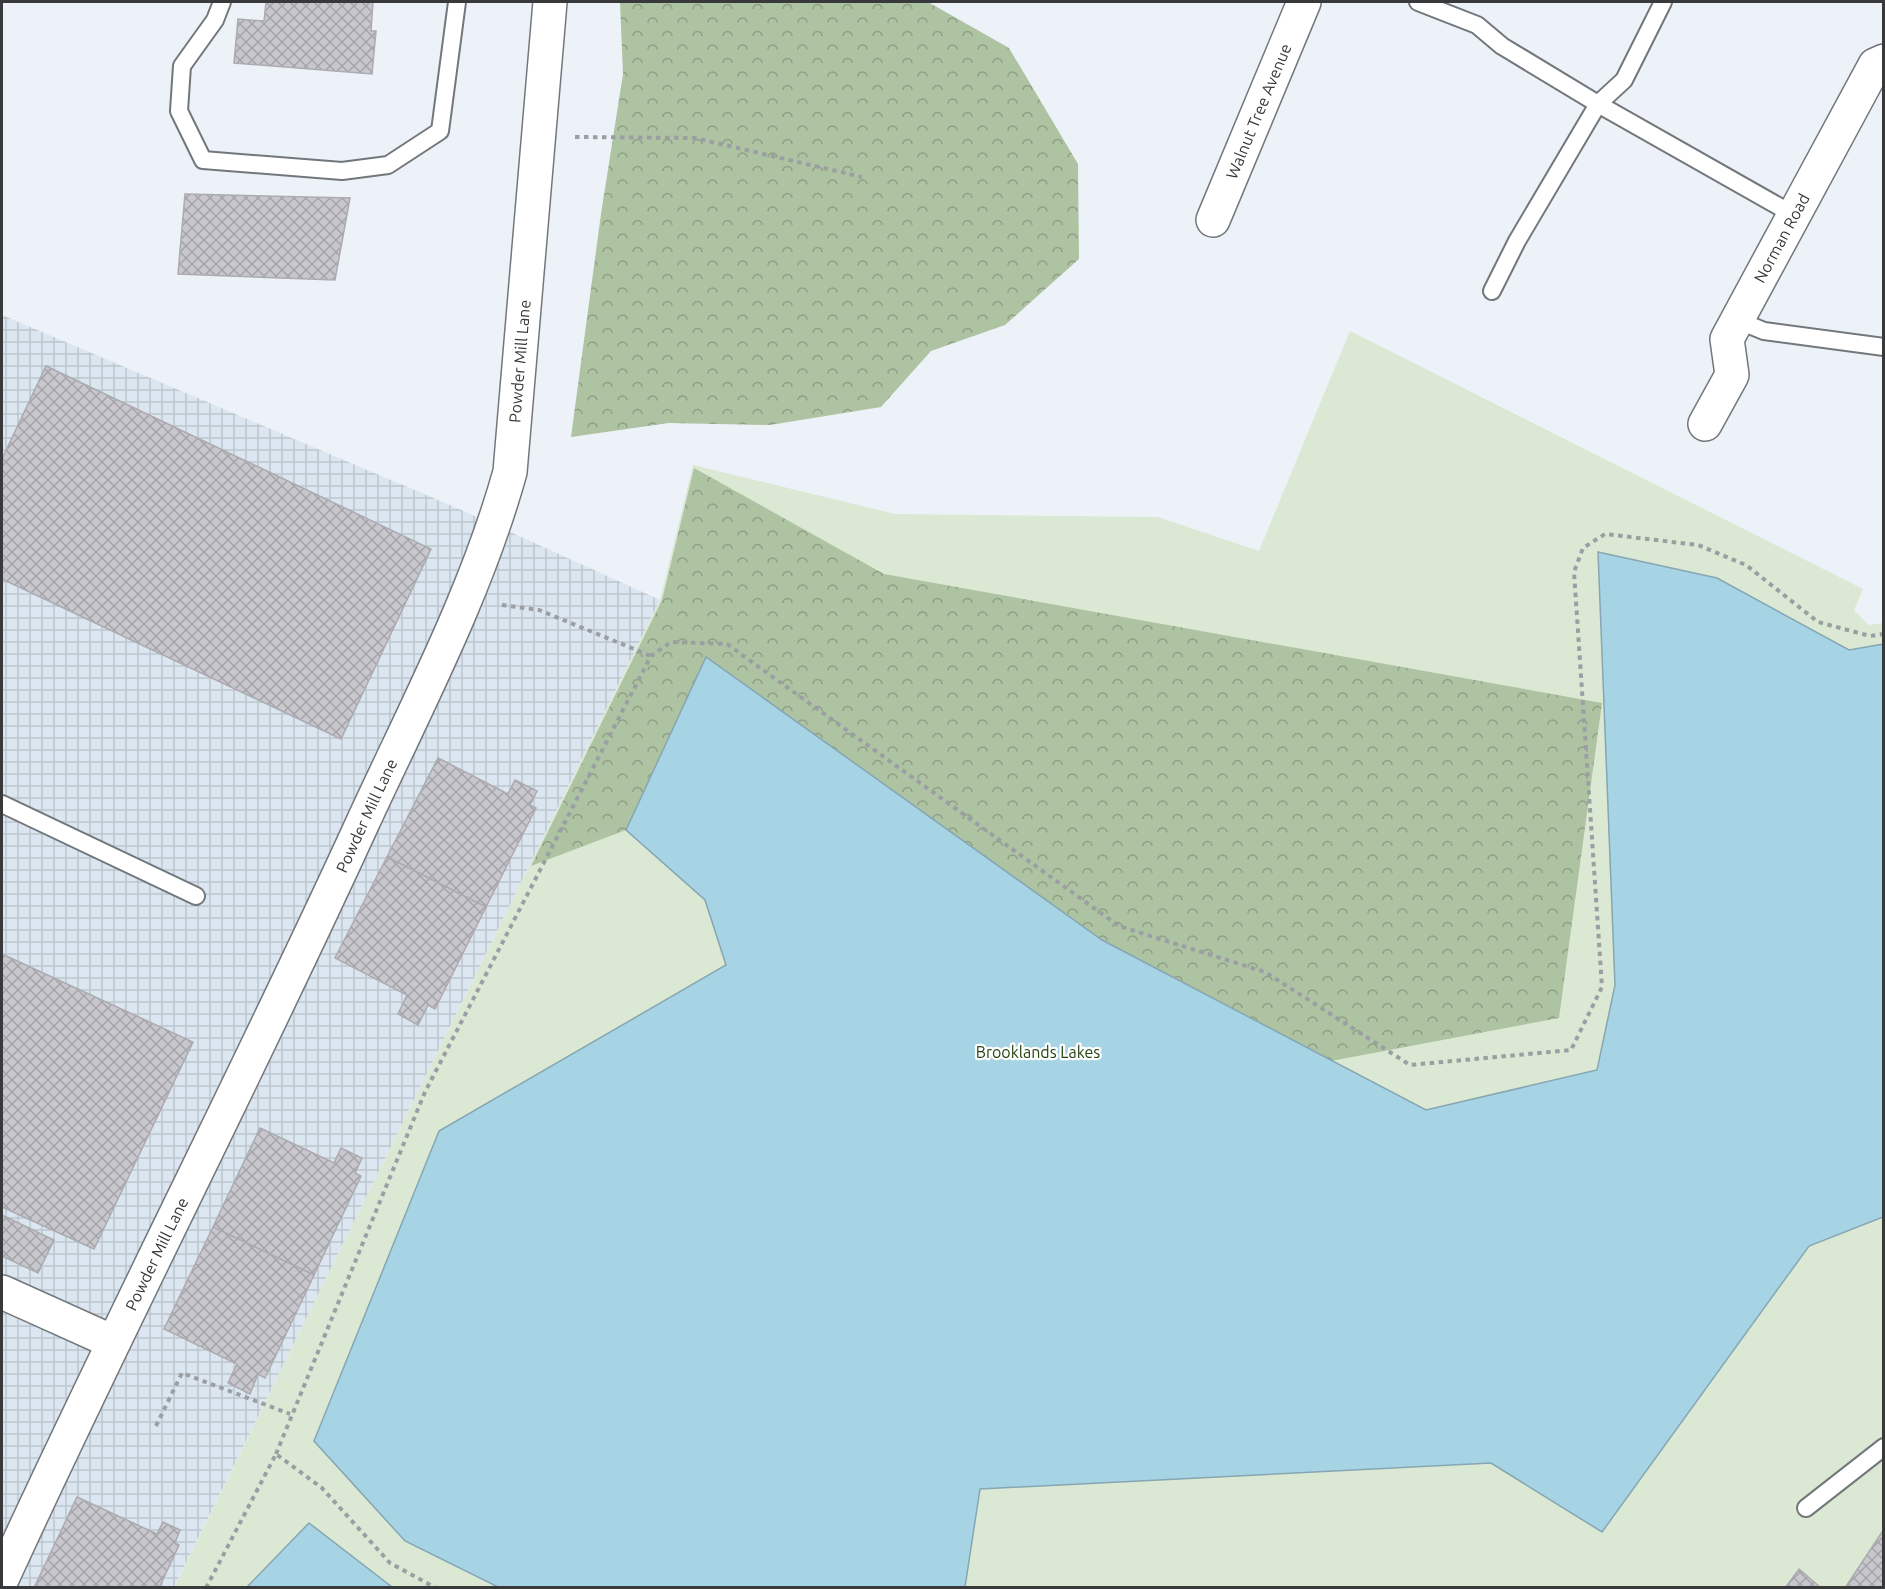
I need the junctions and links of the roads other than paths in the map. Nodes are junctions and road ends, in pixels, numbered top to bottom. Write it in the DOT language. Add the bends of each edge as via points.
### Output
graph roads {
  1 [pos="222,2"];
  2 [pos="457,2"];
  3 [pos="550,2"];
  4 [pos="1304,2"];
  5 [pos="1418,2"];
  6 [pos="1663,2"];
  7 [pos="1884,60"];
  8 [pos="1598,104"];
  9 [pos="1794,215"];
  10 [pos="1213,220"];
  11 [pos="1492,291"];
  12 [pos="1737,320"];
  13 [pos="1884,347"];
  14 [pos="1704,423"];
  15 [pos="2,804"];
  16 [pos="196,896"];
  17 [pos="2,1292"];
  18 [pos="113,1342"];
  19 [pos="1884,1447"];
  20 [pos="1806,1508"];
  21 [pos="2,1579"];
  1 -- 2 [label="lane" via="215,20 182,66 179,111 203,160 342,171 388,165 440,131"];
  3 -- 18 [label="street, Powder Mill Lane" via="510,472 489,541 284,995"];
  4 -- 10 [label="street, Walnut Tree Avenue"];
  5 -- 8 [label="lane" via="1477,25 1502,46"];
  6 -- 8 [label="lane" via="1624,80"];
  7 -- 9 [label="street, Norman Road" via="1875,66"];
  8 -- 9 [label="lane"];
  8 -- 11 [label="lane"];
  9 -- 12 [label="street, Norman Road"];
  12 -- 13 [label="lane" via="1764,331"];
  12 -- 14 [label="street, Norman Road" via="1727,339 1732,375"];
  15 -- 16 [label="lane"];
  17 -- 18 [label="street"];
  18 -- 21 [label="street, Powder Mill Lane"];
  19 -- 20 [label="lane"];
}
